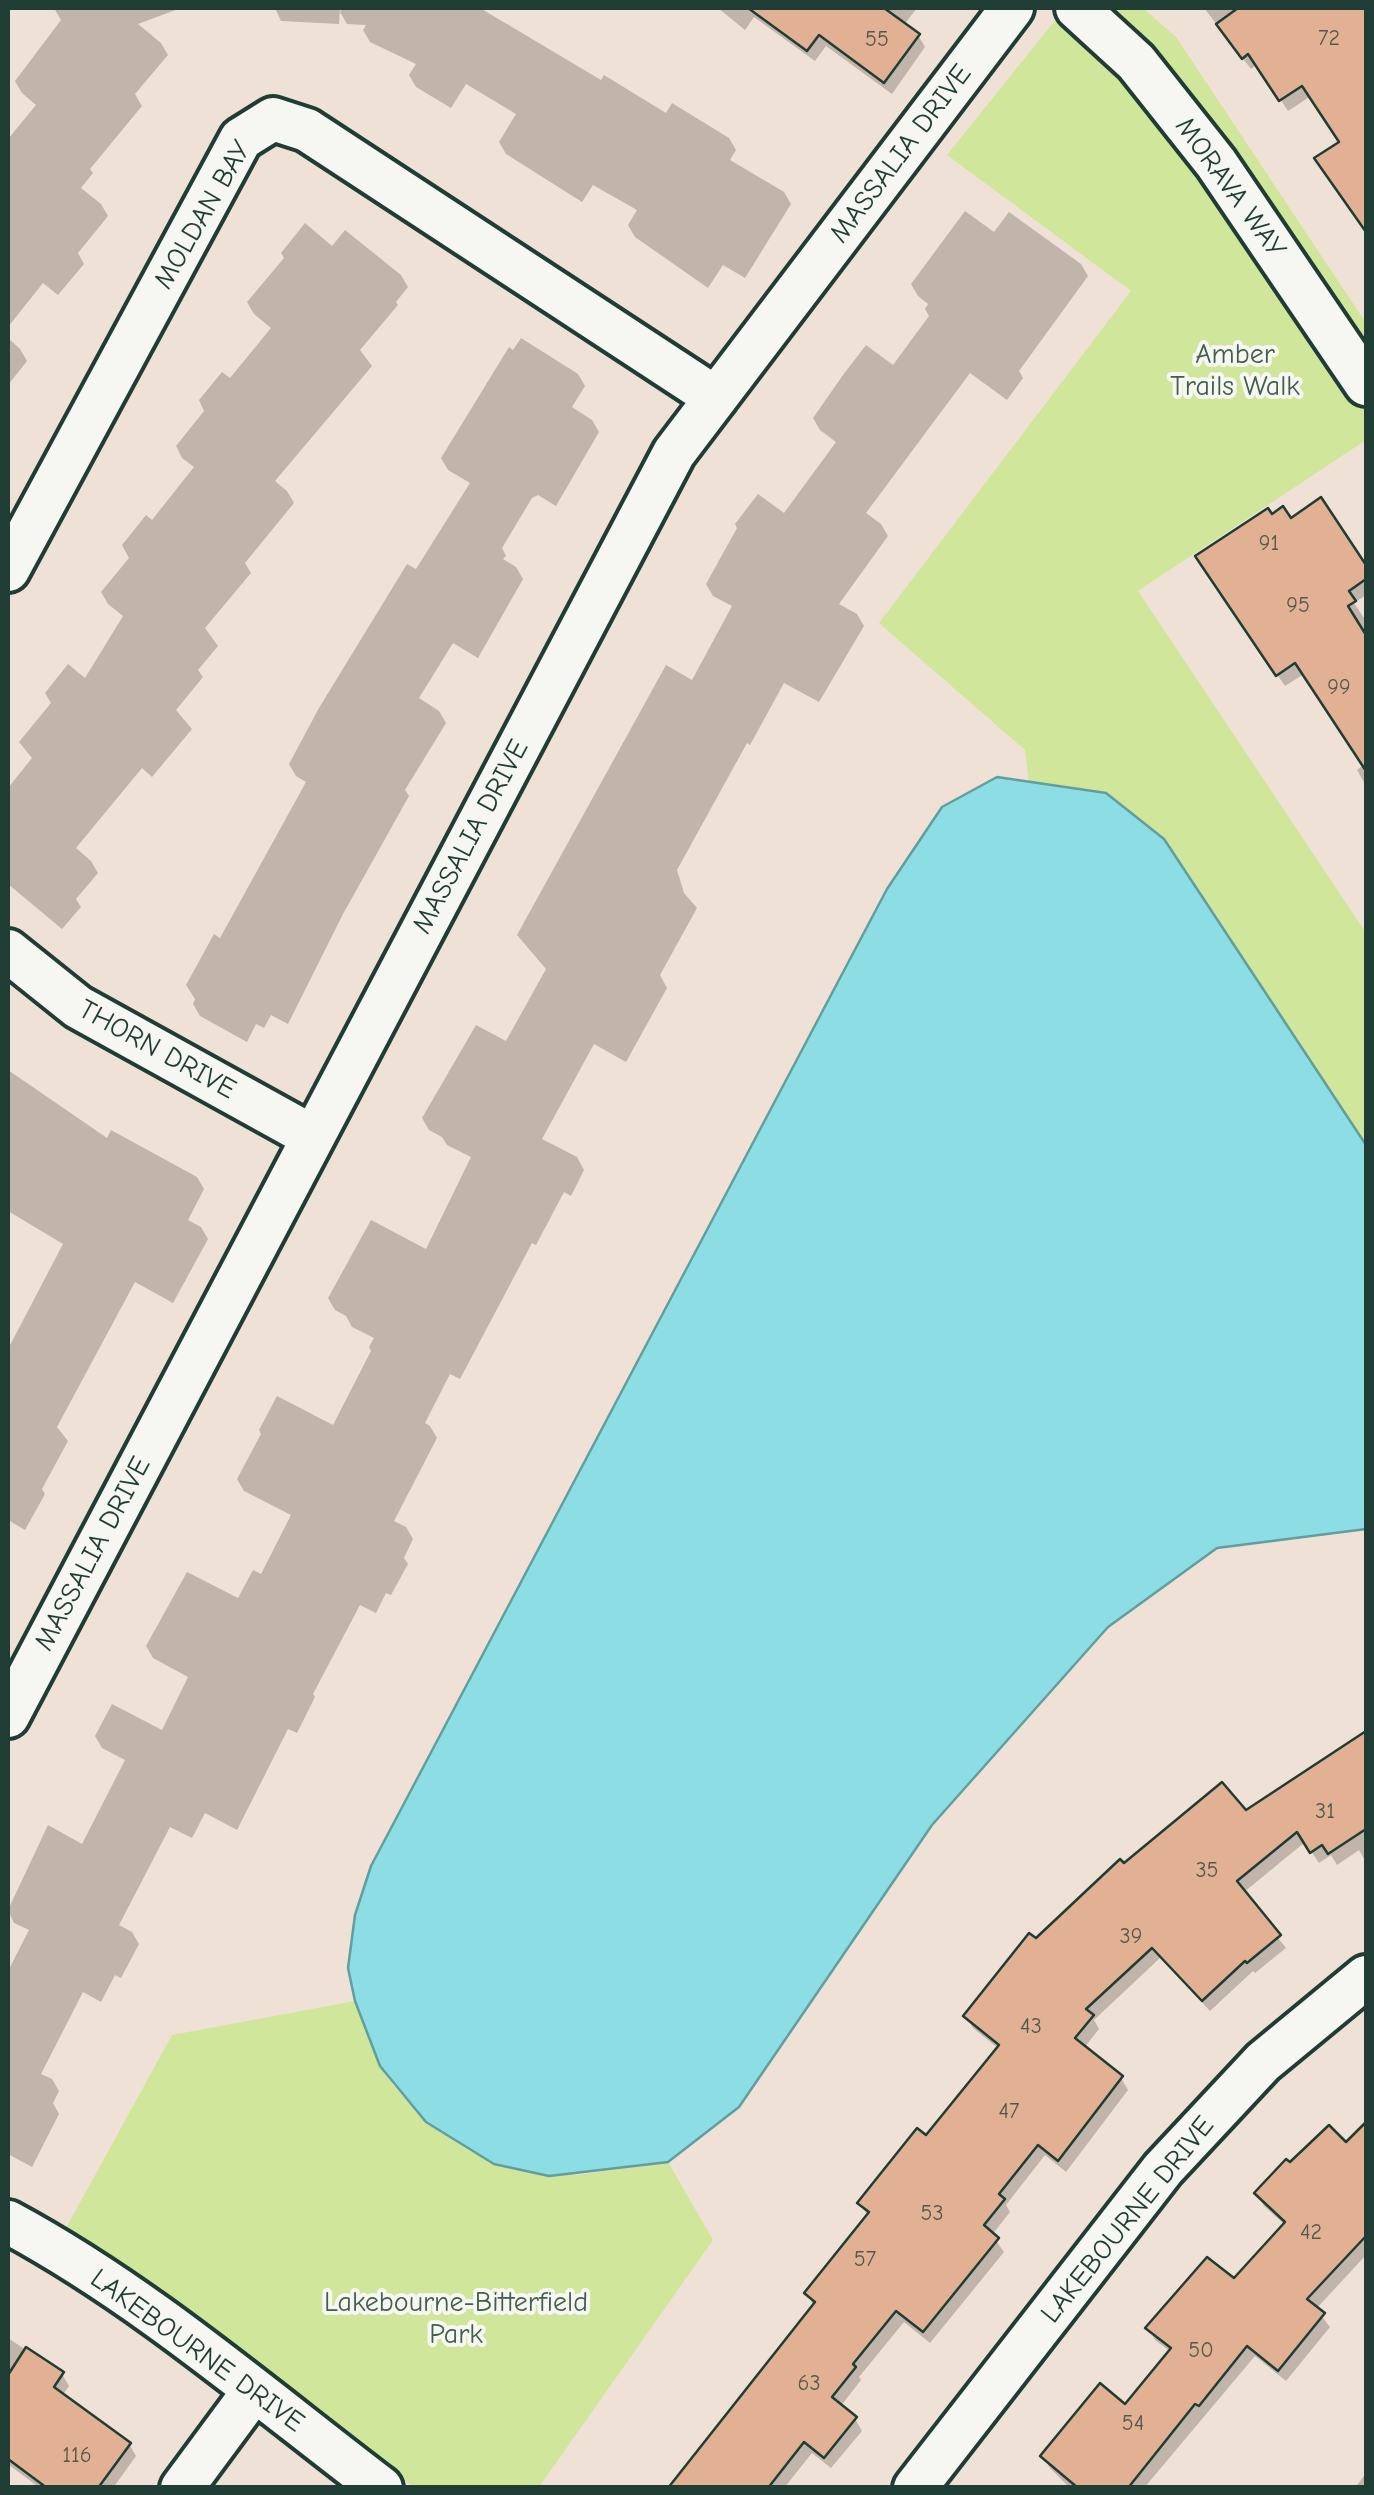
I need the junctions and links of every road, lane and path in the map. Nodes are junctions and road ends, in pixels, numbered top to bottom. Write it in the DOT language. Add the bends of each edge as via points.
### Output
graph roads {
  1 [pos="1012,8"];
  2 [pos="1077,8"];
  3 [pos="1366,384"];
  4 [pos="716,398"];
  5 [pos="8,570"];
  6 [pos="8,951"];
  7 [pos="314,1137"];
  8 [pos="8,1716"];
  9 [pos="1366,1977"];
  10 [pos="8,2222"];
  11 [pos="254,2392"];
  12 [pos="182,2488"];
  13 [pos="382,2488"];
  14 [pos="915,2488"];
  1 -- 4 [label="street, MASSALIA DRIVE"];
  2 -- 3 [label="street, MORAVA WAY" via="1136,62 1216,163"];
  4 -- 5 [label="street, MOLDAN BAY" via="307,130 273,119 241,138"];
  4 -- 7 [label="street, MASSALIA DRIVE" via="674,454"];
  6 -- 7 [label="street, THORN DRIVE" via="78,1008"];
  7 -- 8 [label="street, MASSALIA DRIVE"];
  9 -- 14 [label="street, LAKEBOURNE DRIVE" via="1264,2062 1163,2169"];
  10 -- 11 [label="street, LAKEBOURNE DRIVE" via="144,2308"];
  11 -- 12 [label="street"];
  11 -- 13 [label="street, LAKEBOURNE DRIVE"];
}
